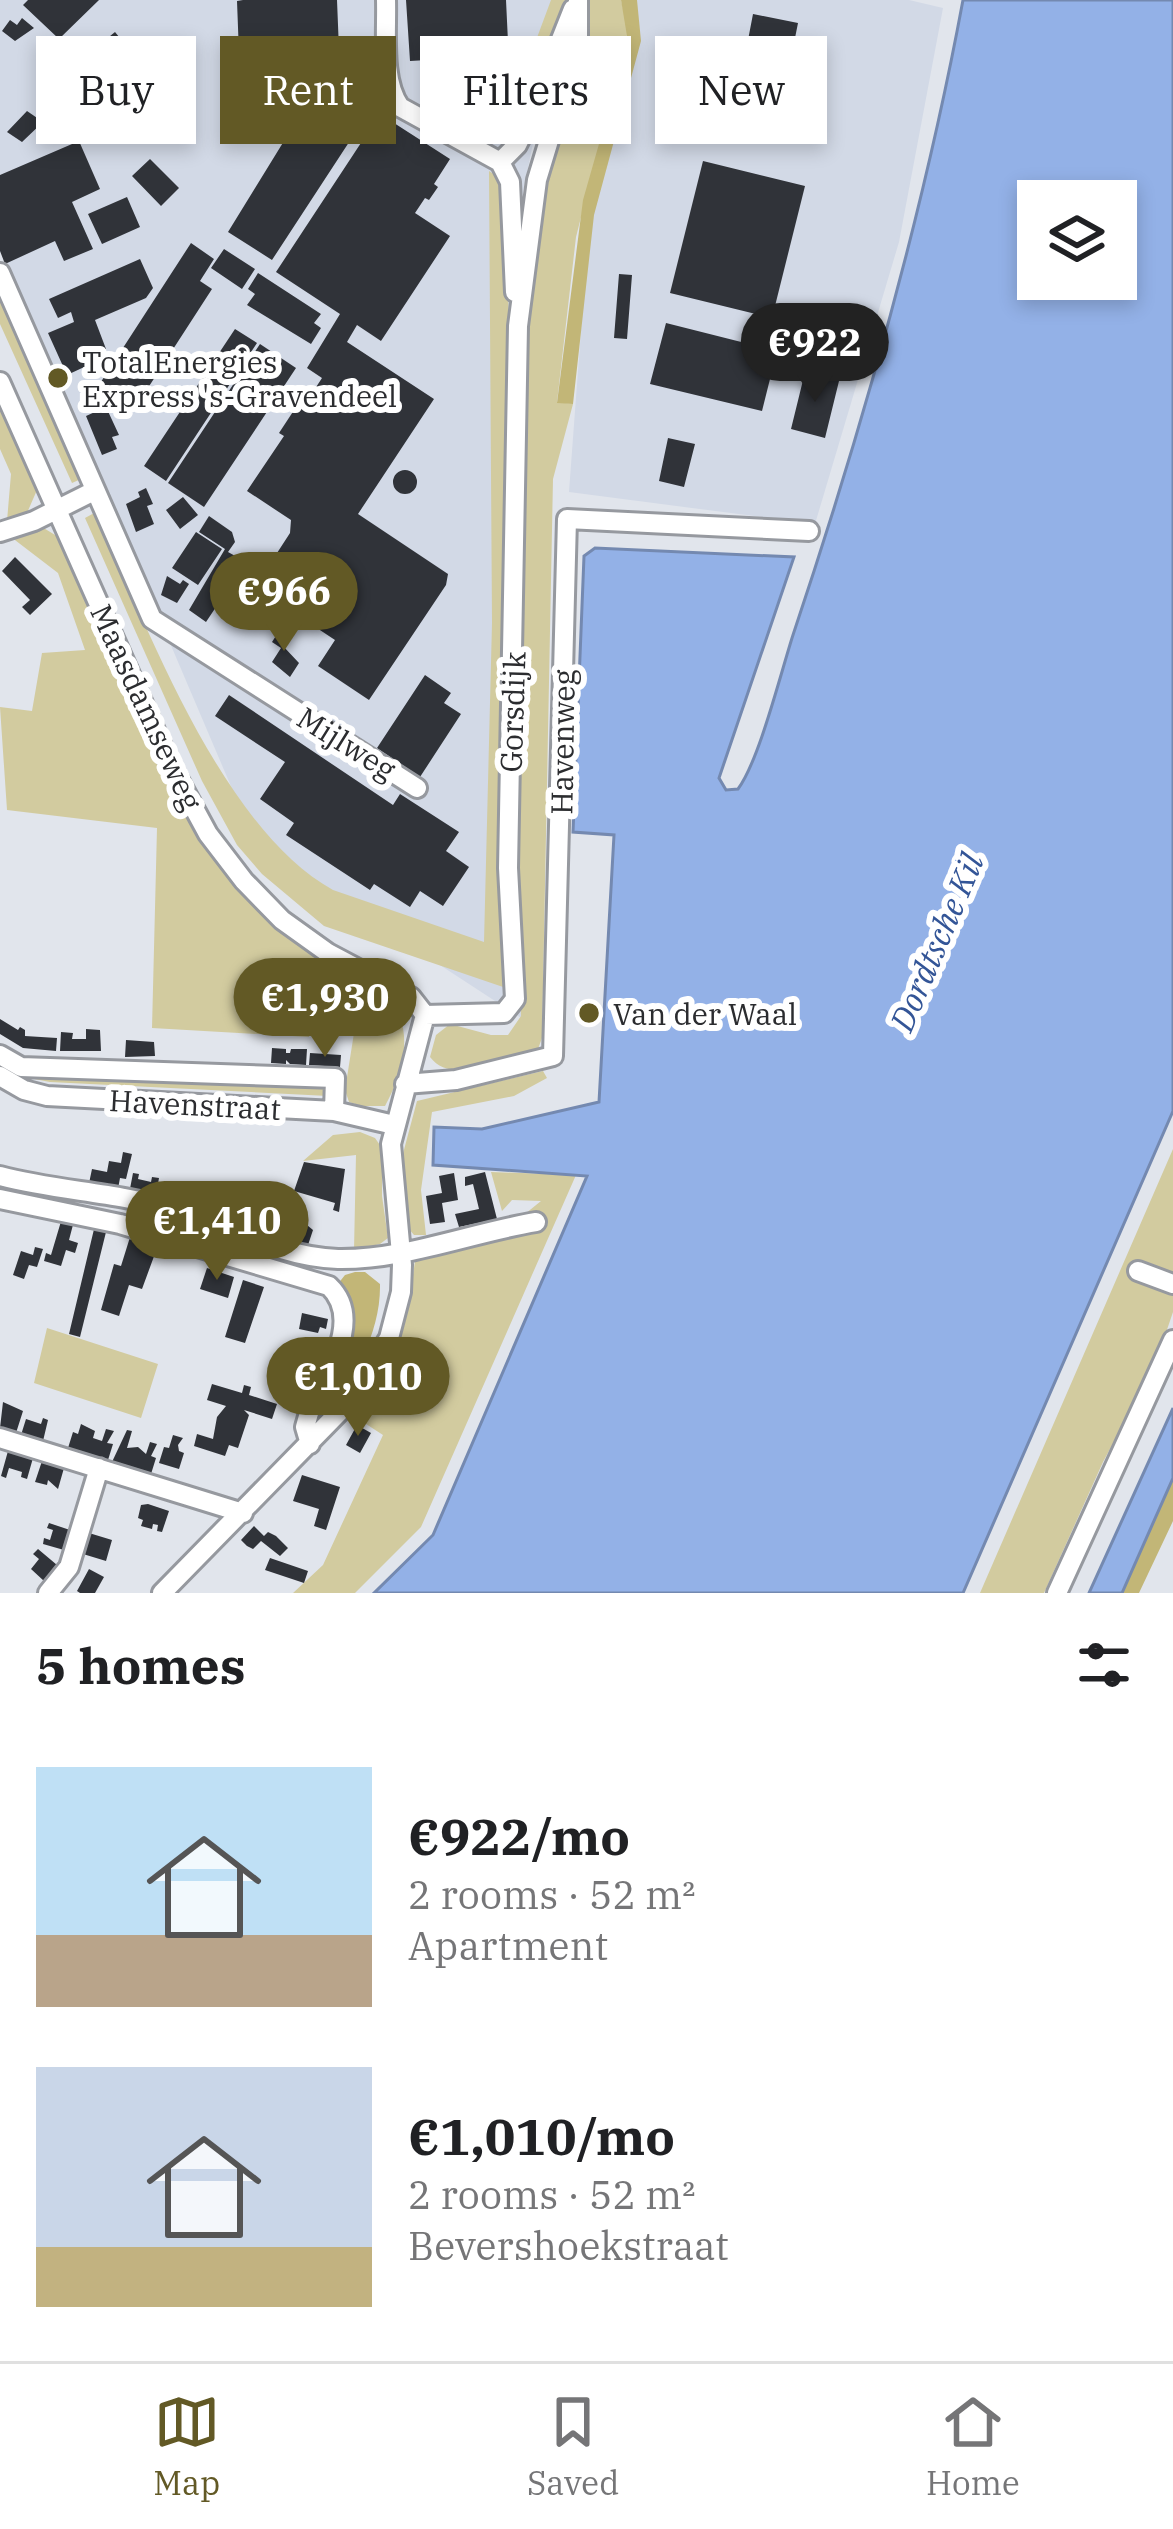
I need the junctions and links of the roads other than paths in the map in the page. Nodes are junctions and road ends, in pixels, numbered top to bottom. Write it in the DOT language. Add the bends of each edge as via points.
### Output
graph roads {
  1 [pos="386,0"];
  2 [pos="577,0"];
  3 [pos="500,163"];
  4 [pos="0,273"];
  5 [pos="518,326"];
  6 [pos="0,382"];
  7 [pos="94,490"];
  8 [pos="58,510"];
  9 [pos="9,530"];
  10 [pos="809,532"];
  11 [pos="417,788"];
  12 [pos="425,1015"];
  13 [pos="0,1053"];
  14 [pos="0,1076"];
  15 [pos="405,1084"];
  16 [pos="334,1111"];
  17 [pos="394,1125"];
  18 [pos="0,1176"];
  19 [pos="0,1199"];
  20 [pos="536,1222"];
  21 [pos="401,1254"];
  22 [pos="1138,1271"];
  23 [pos="1173,1284"];
  24 [pos="1173,1340"];
  25 [pos="0,1438"];
  26 [pos="310,1444"];
  27 [pos="99,1468"];
  28 [pos="243,1513"];
  29 [pos="48,1593"];
  30 [pos="162,1593"];
  31 [pos="1057,1593"];
  1 -- 3 [label="street" via="394,100"];
  2 -- 3 [label="street, Gorsdijk" via="526,127"];
  2 -- 5 [label="street, Gorsdijk" via="578,45 537,180"];
  3 -- 5 [label="street, Gorsdijk" via="510,182"];
  4 -- 7 [label="street, Mijlweg"];
  5 -- 12 [label="street, Gorsdijk" via="508,868 515,999 496,1015"];
  6 -- 8 [label="street, Maasdamseweg"];
  7 -- 8 [label="street"];
  7 -- 11 [label="street, Mijlweg" via="152,619"];
  8 -- 9 [label="street"];
  8 -- 12 [label="street, Maasdamseweg" via="174,773 218,849 282,920 411,997"];
  10 -- 15 [label="street, Havenweg" via="567,519 553,1056"];
  12 -- 15 [label="street"];
  13 -- 16 [label="street" via="21,1067 335,1078"];
  14 -- 16 [label="street, Havenstraat" via="47,1096"];
  15 -- 17 [label="street"];
  16 -- 17 [label="street, Havenstraat"];
  17 -- 21 [label="street" via="390,1166"];
  18 -- 21 [label="street" via="170,1208 281,1250 336,1259"];
  19 -- 26 [label="street" via="120,1224 329,1286 344,1303 345,1329 309,1413"];
  20 -- 21 [label="street"];
  21 -- 26 [label="street" via="401,1292 380,1356"];
  22 -- 23 [label="street"];
  24 -- 31 [label="street"];
  25 -- 27 [label="street"];
  26 -- 28 [label="street"];
  27 -- 28 [label="street"];
  27 -- 29 [label="street" via="69,1567"];
  28 -- 30 [label="street"];
}
